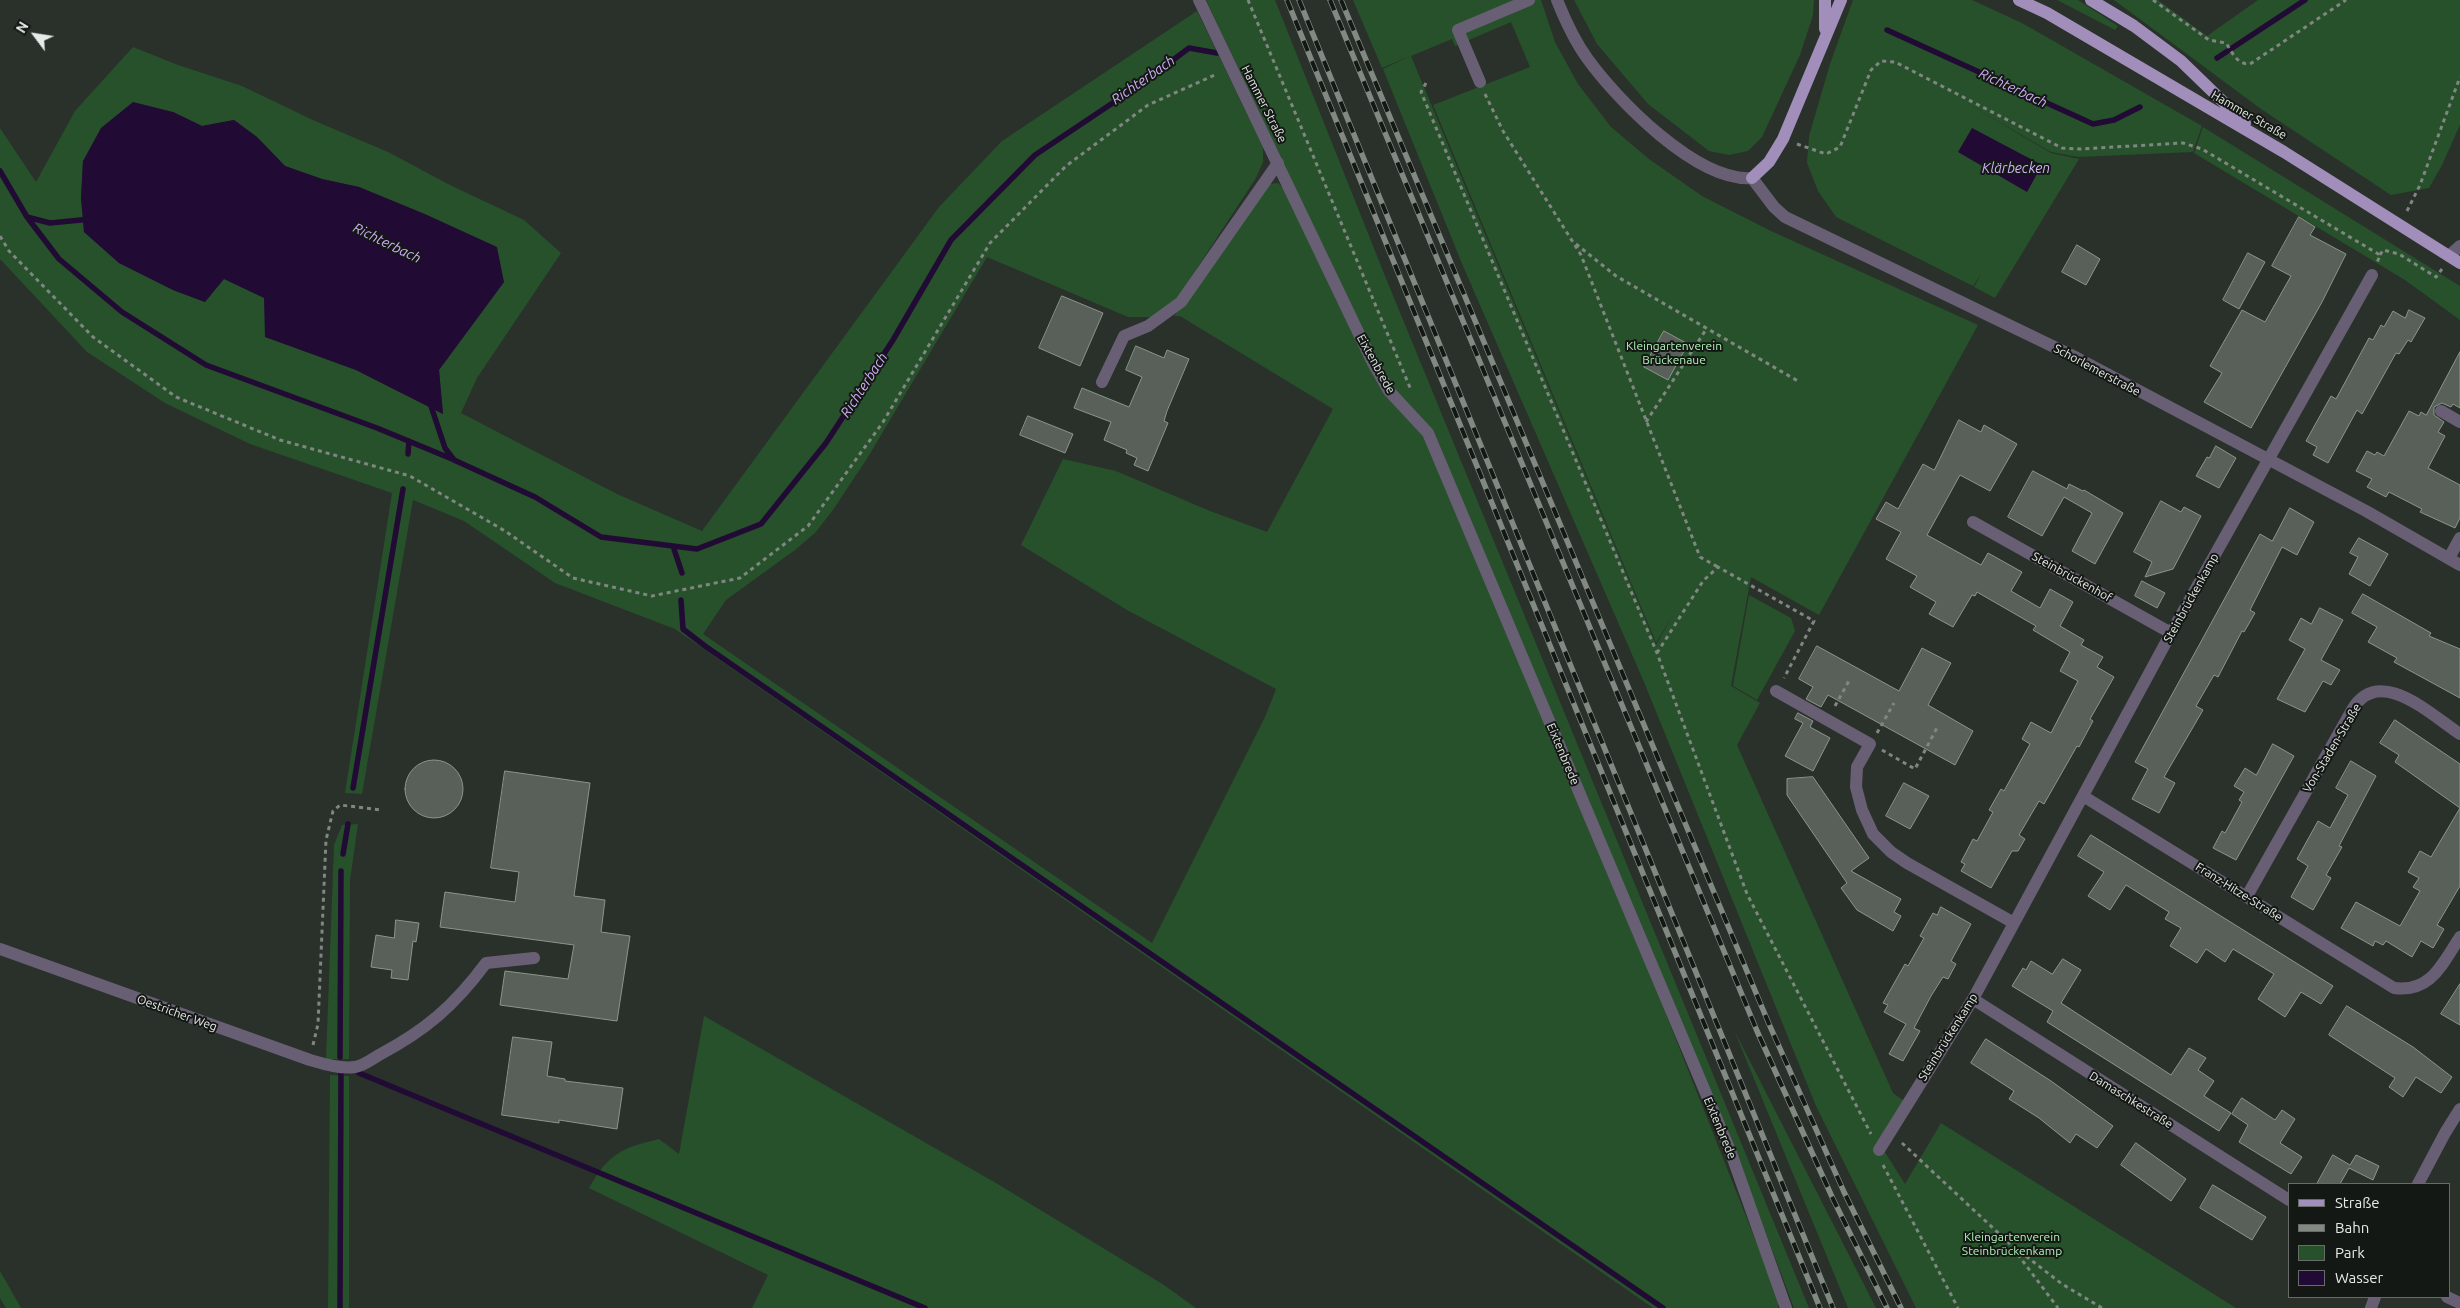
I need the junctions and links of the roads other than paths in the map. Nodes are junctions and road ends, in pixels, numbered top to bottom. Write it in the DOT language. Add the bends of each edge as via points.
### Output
graph roads {
  1 [pos="1199,0"];
  2 [pos="1529,0"];
  3 [pos="1557,0"];
  4 [pos="1825,0"];
  5 [pos="1840,0"];
  6 [pos="2018,0"];
  7 [pos="2091,0"];
  8 [pos="1825,34"];
  9 [pos="1480,82"];
  10 [pos="2260,137"];
  11 [pos="1278,163"];
  12 [pos="1752,178"];
  13 [pos="1304,220"];
  14 [pos="2460,246"];
  15 [pos="2455,259"];
  16 [pos="2372,275"];
  17 [pos="1102,382"];
  18 [pos="2440,411"];
  19 [pos="2460,422"];
  20 [pos="2268,460"];
  21 [pos="1973,522"];
  22 [pos="2460,538"];
  23 [pos="2455,561"];
  24 [pos="2171,633"];
  25 [pos="1776,691"];
  26 [pos="2460,734"];
  27 [pos="2083,796"];
  28 [pos="2247,896"];
  29 [pos="2014,923"];
  30 [pos="2460,937"];
  31 [pos="0,949"];
  32 [pos="534,958"];
  33 [pos="1972,999"];
  34 [pos="2460,1109"];
  35 [pos="1879,1150"];
  36 [pos="2419,1183"];
  37 [pos="2288,1199"];
  38 [pos="1786,1308"];
  1 -- 11 [label="street, Hammer Straße"];
  2 -- 9 [label="street" via="1458,30"];
  3 -- 12 [label="street" via="1586,57 1630,110 1698,161 1726,176"];
  4 -- 8 [label="main road"];
  5 -- 8 [label="main road"];
  6 -- 10 [label="main road, Hammer Straße" via="2048,14"];
  7 -- 10 [label="main road" via="2134,26 2181,61"];
  8 -- 12 [label="main road" via="1783,139 1769,162"];
  10 -- 15 [label="main road, Hammer Straße"];
  11 -- 13 [label="street, Hammer Straße"];
  11 -- 17 [label="street" via="1181,302 1148,326 1124,336"];
  12 -- 20 [label="street, Schorlemerstraße" via="1785,218 2078,358"];
  13 -- 38 [label="street, Eixtenbrede" via="1388,391 1428,433 1728,1145"];
  14 -- 15 [label="street"];
  16 -- 20 [label="street, Steinbrückenkamp"];
  18 -- 19 [label="street"];
  20 -- 23 [label="street, Schorlemerstraße"];
  20 -- 24 [label="street, Steinbrückenkamp"];
  21 -- 24 [label="street, Steinbrückenhof"];
  22 -- 23 [label="street, Schorlemerstraße"];
  24 -- 27 [label="street, Steinbrückenkamp"];
  25 -- 29 [label="street" via="1870,744 1857,767 1856,787 1862,810 1874,834 1892,852"];
  26 -- 28 [label="street, Von-Staden-Straße" via="2398,694 2381,690 2364,697 2352,710"];
  27 -- 28 [label="street, Franz-Hitze-Straße"];
  27 -- 29 [label="street, Steinbrückenkamp"];
  28 -- 30 [label="street, Franz-Hitze-Straße" via="2394,988 2408,990 2427,982"];
  29 -- 33 [label="street, Steinbrückenkamp"];
  31 -- 32 [label="street, Oestricher Weg" via="310,1060 332,1066 356,1067 436,1019 463,993 486,963"];
  33 -- 35 [label="street, Steinbrückenkamp"];
  33 -- 37 [label="street, Damaschkestraße"];
  34 -- 36 [label="street"];
}
